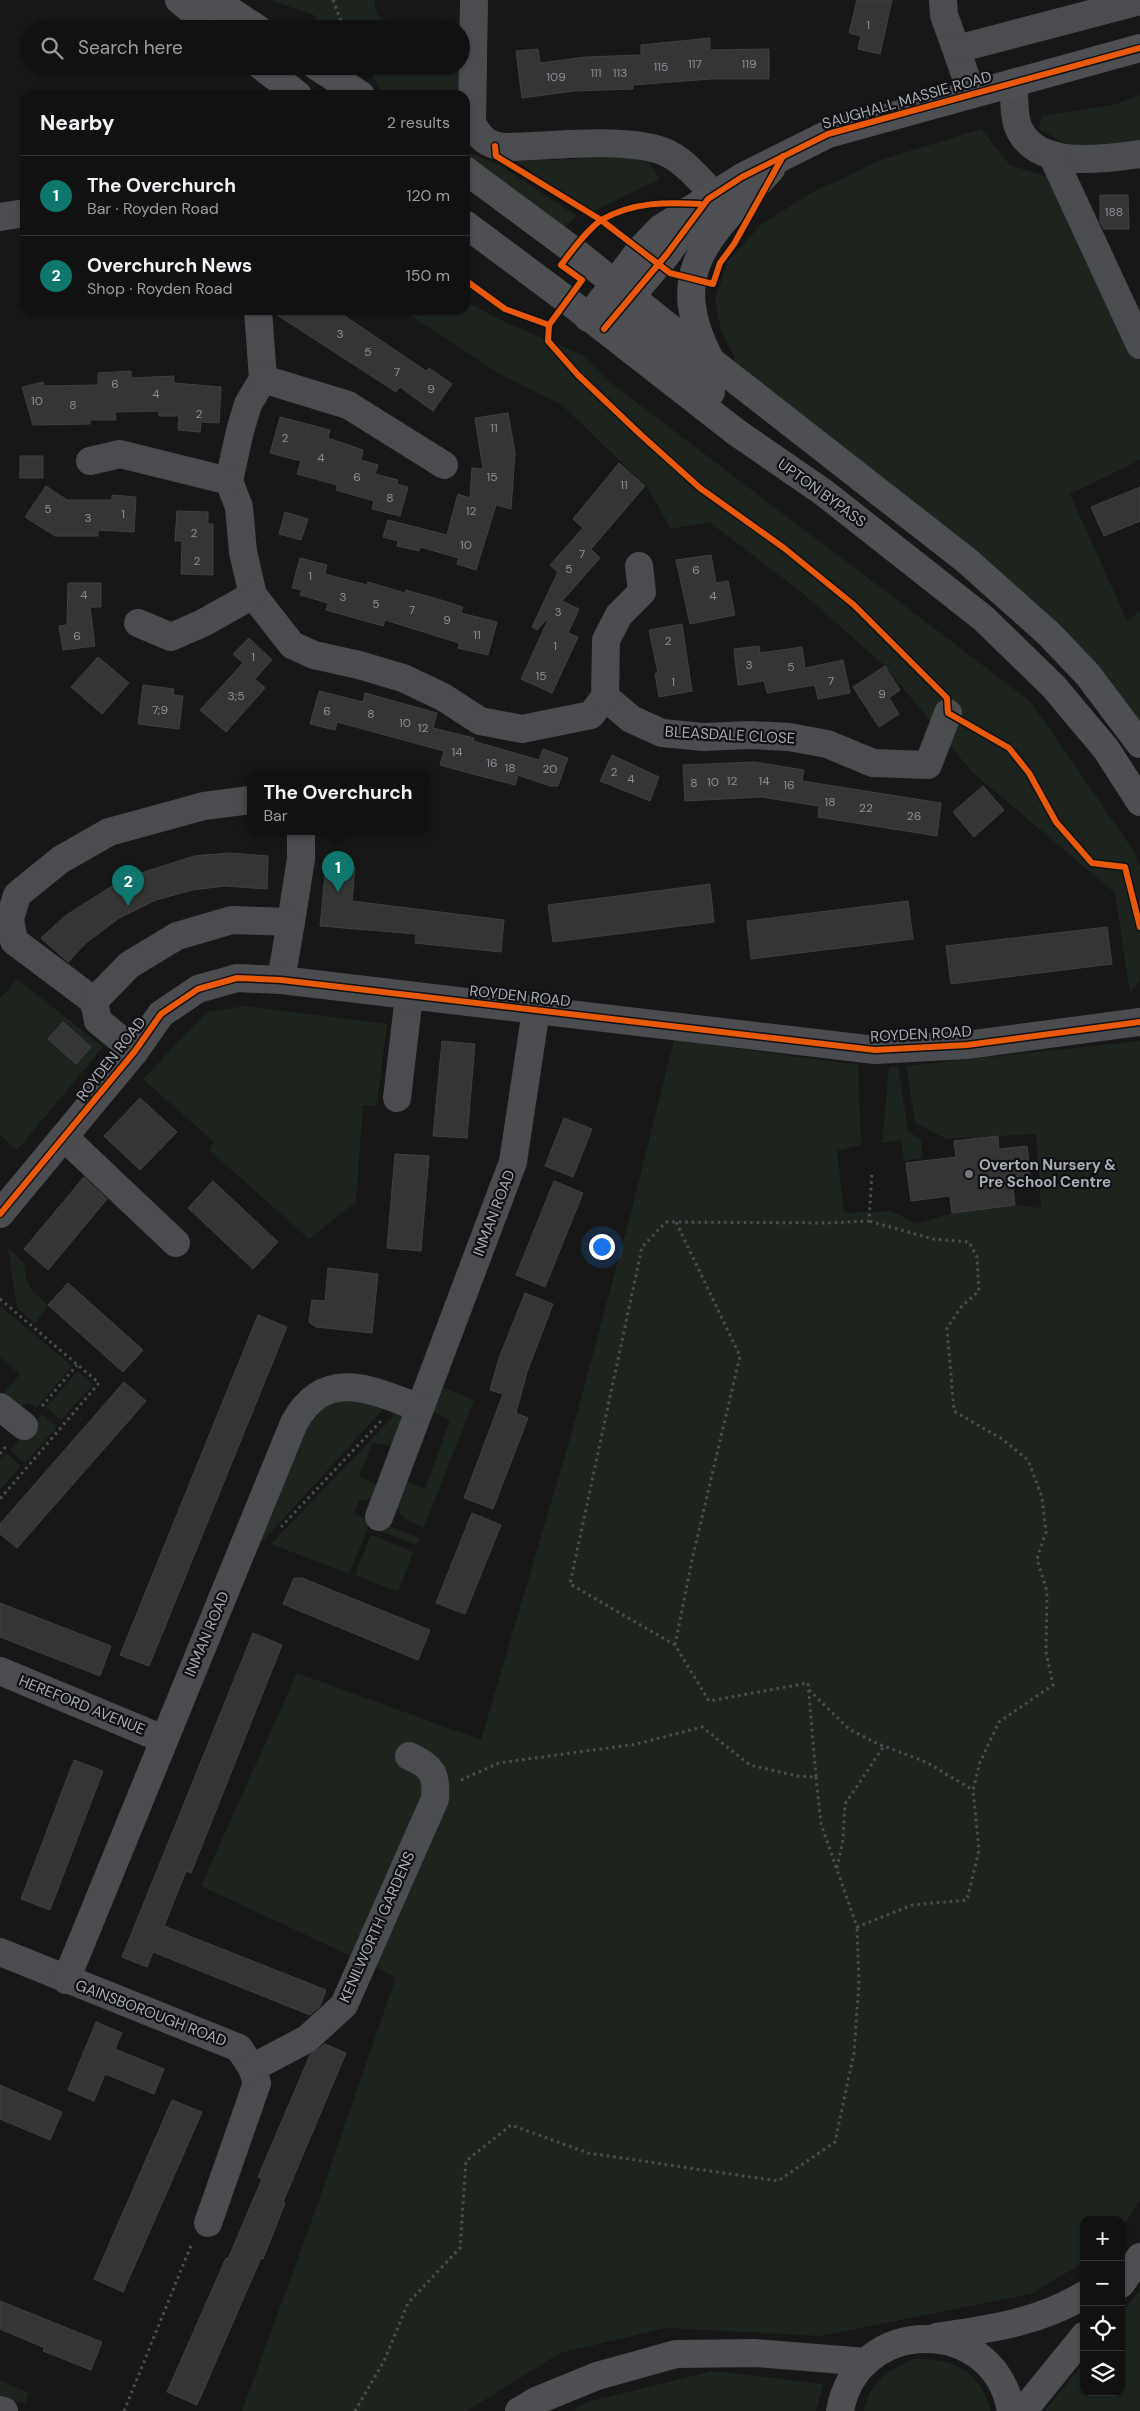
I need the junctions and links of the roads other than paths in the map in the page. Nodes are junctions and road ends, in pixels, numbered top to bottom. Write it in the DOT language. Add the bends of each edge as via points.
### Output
graph roads {
  1 [pos="179,0"];
  2 [pos="214,0"];
  3 [pos="474,0"];
  4 [pos="943,0"];
  5 [pos="1140,1"];
  6 [pos="1077,9"];
  7 [pos="203,20"];
  8 [pos="244,20"];
  9 [pos="1140,48"];
  10 [pos="957,49"];
  11 [pos="273,75"];
  12 [pos="330,75"];
  13 [pos="1014,82"];
  14 [pos="292,90"];
  15 [pos="353,90"];
  16 [pos="972,94"];
  17 [pos="1140,154"];
  18 [pos="1052,155"];
  19 [pos="783,156"];
  20 [pos="470,174"];
  21 [pos="711,197"];
  22 [pos="20,214"];
  23 [pos="0,217"];
  24 [pos="470,227"];
  25 [pos="611,308"];
  26 [pos="258,315"];
  27 [pos="1140,345"];
  28 [pos="710,361"];
  29 [pos="263,379"];
  30 [pos="90,462"];
  31 [pos="444,465"];
  32 [pos="229,481"];
  33 [pos="639,566"];
  34 [pos="253,595"];
  35 [pos="138,623"];
  36 [pos="605,696"];
  37 [pos="948,713"];
  38 [pos="1140,744"];
  39 [pos="247,800"];
  40 [pos="1140,802"];
  41 [pos="301,835"];
  42 [pos="291,922"];
  43 [pos="281,980"];
  44 [pos="409,996"];
  45 [pos="94,1001"];
  46 [pos="536,1010"];
  47 [pos="1140,1022"];
  48 [pos="135,1051"];
  49 [pos="397,1098"];
  50 [pos="64,1137"];
  51 [pos="0,1214"];
  52 [pos="176,1243"];
  53 [pos="0,1407"];
  54 [pos="420,1408"];
  55 [pos="24,1426"];
  56 [pos="379,1517"];
  57 [pos="0,1671"];
  58 [pos="163,1739"];
  59 [pos="410,1756"];
  60 [pos="0,1952"];
  61 [pos="66,1980"];
  62 [pos="252,2068"];
  63 [pos="208,2223"];
  64 [pos="1140,2248"];
  65 [pos="1140,2257"];
  66 [pos="1125,2262"];
  67 [pos="1125,2278"];
  68 [pos="1080,2297"];
  69 [pos="928,2338"];
  70 [pos="1080,2341"];
  71 [pos="866,2362"];
  72 [pos="0,2410"];
  73 [pos="4,2411"];
  74 [pos="519,2411"];
  75 [pos="840,2411"];
  76 [pos="1011,2411"];
  77 [pos="1024,2411"];
  1 -- 7 [label="main road"];
  2 -- 8 [label="main road"];
  3 -- 21 [label="street" via="472,123 478,136 495,146 646,146 668,153 685,166"];
  4 -- 10 [label="street" via="944,15"];
  5 -- 6 [label="street"];
  6 -- 10 [label="street"];
  9 -- 13 [label="main road, SAUGHALL MASSIE ROAD"];
  10 -- 16 [label="street"];
  11 -- 14 [label="main road"];
  12 -- 15 [label="main road"];
  13 -- 16 [label="main road, SAUGHALL MASSIE ROAD"];
  13 -- 18 [label="street, SAUGHALL MASSIE ROAD" via="1018,128 1036,150"];
  16 -- 19 [label="main road, SAUGHALL MASSIE ROAD" via="828,134"];
  17 -- 18 [label="street, SAUGHALL MASSIE ROAD" via="1081,159"];
  18 -- 27 [label="street"];
  19 -- 21 [label="main road, SAUGHALL MASSIE ROAD"];
  19 -- 28 [label="main road" via="718,229 703,249 690,278 690,307 697,335"];
  20 -- 25 [label="main road" via="574,250"];
  21 -- 25 [label="main road, SAUGHALL MASSIE ROAD" via="667,254"];
  22 -- 23 [label="street"];
  24 -- 25 [label="main road"];
  25 -- 28 [label="main road"];
  25 -- 40 [label="main road, UPTON BYPASS" via="660,346 823,492 983,618 1047,680 1106,749"];
  26 -- 29 [label="street"];
  28 -- 38 [label="main road" via="966,560 1050,634 1088,675"];
  29 -- 31 [label="street" via="348,405"];
  29 -- 32 [label="street" via="248,404"];
  30 -- 32 [label="street" via="120,454"];
  32 -- 34 [label="street" via="238,507 242,552"];
  33 -- 36 [label="street" via="642,592 619,616 606,640"];
  34 -- 35 [label="street" via="204,623 171,637"];
  34 -- 36 [label="street" via="292,645 314,655 403,678 443,697 480,721 522,729 568,721 591,716"];
  36 -- 37 [label="street, BLEASDALE CLOSE" via="630,719 662,733 788,736 827,744 874,764 928,765"];
  39 -- 45 [label="street" via="204,806 108,832 60,860 17,895 10,919 14,941"];
  41 -- 42 [label="street" via="301,859"];
  42 -- 43 [label="street"];
  42 -- 45 [label="street" via="232,920 177,936 129,965"];
  43 -- 44 [label="street, ROYDEN ROAD"];
  43 -- 48 [label="street, ROYDEN ROAD" via="237,978 198,989 161,1014"];
  44 -- 46 [label="street, ROYDEN ROAD"];
  44 -- 49 [label="street"];
  45 -- 48 [label="street" via="98,1021"];
  46 -- 47 [label="street, ROYDEN ROAD" via="874,1050 967,1045"];
  46 -- 54 [label="street, INMAN ROAD" via="513,1162"];
  48 -- 50 [label="street, ROYDEN ROAD"];
  50 -- 51 [label="street, ROYDEN ROAD"];
  50 -- 52 [label="street"];
  53 -- 55 [label="street"];
  54 -- 56 [label="street, INMAN ROAD"];
  54 -- 58 [label="street, INMAN ROAD" via="344,1386 319,1394 303,1407"];
  57 -- 58 [label="street, HEREFORD AVENUE"];
  58 -- 61 [label="street, INMAN ROAD"];
  59 -- 62 [label="street, KENILWORTH GARDENS" via="424,1762 433,1774 435,1799 344,2005 307,2039"];
  60 -- 61 [label="street, GAINSBOROUGH ROAD"];
  61 -- 62 [label="street, GAINSBOROUGH ROAD" via="239,2048"];
  62 -- 63 [label="street, GAINSBOROUGH ROAD" via="257,2083"];
  64 -- 66 [label="main road"];
  65 -- 67 [label="main road"];
  68 -- 69 [label="main road" via="1038,2317 1001,2328"];
  69 -- 71 [label="main road" via="905,2340 884,2348"];
  69 -- 76 [label="main road" via="954,2343 978,2355 997,2375"];
  70 -- 77 [label="main road"];
  71 -- 74 [label="main road" via="755,2352 676,2354 597,2376"];
  71 -- 75 [label="main road" via="851,2379"];
  72 -- 73 [label="street"];
}
